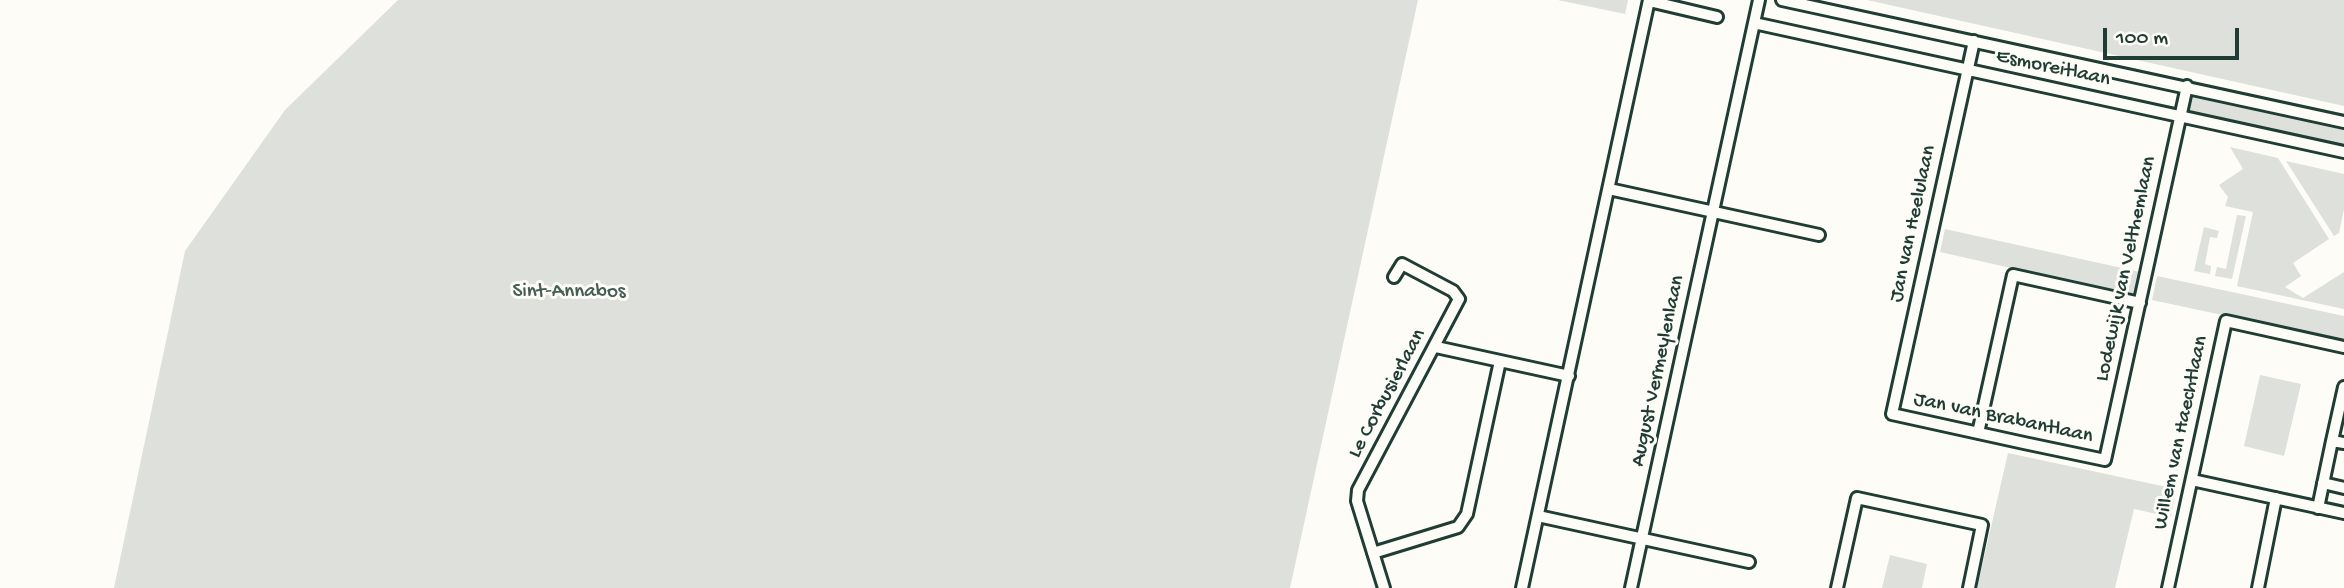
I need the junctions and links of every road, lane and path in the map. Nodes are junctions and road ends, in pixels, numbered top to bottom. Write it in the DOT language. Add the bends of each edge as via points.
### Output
graph roads {
  1 [pos="1759,0"];
  2 [pos="1782,0"];
  3 [pos="1649,1"];
  4 [pos="1717,17"];
  5 [pos="1754,23"];
  6 [pos="1974,41"];
  7 [pos="1968,70"];
  8 [pos="2187,86"];
  9 [pos="2180,116"];
  10 [pos="2344,122"];
  11 [pos="2344,152"];
  12 [pos="1609,189"];
  13 [pos="1713,212"];
  14 [pos="1819,235"];
  15 [pos="1394,278"];
  16 [pos="2140,303"];
  17 [pos="1436,347"];
  18 [pos="2344,347"];
  19 [pos="1500,361"];
  20 [pos="1569,376"];
  21 [pos="2344,387"];
  22 [pos="1892,415"];
  23 [pos="1978,433"];
  24 [pos="2332,441"];
  25 [pos="2344,443"];
  26 [pos="2105,460"];
  27 [pos="2192,480"];
  28 [pos="2323,483"];
  29 [pos="2344,488"];
  30 [pos="2276,498"];
  31 [pos="2318,508"];
  32 [pos="2344,513"];
  33 [pos="1538,516"];
  34 [pos="1642,539"];
  35 [pos="1373,553"];
  36 [pos="1748,562"];
  37 [pos="1384,588"];
  38 [pos="1522,588"];
  39 [pos="1631,588"];
  40 [pos="1837,588"];
  41 [pos="1969,588"];
  42 [pos="2168,588"];
  43 [pos="2258,588"];
  1 -- 5 [label="street, August Vermeylenlaan"];
  2 -- 6 [label="street, Esmoreitlaan"];
  3 -- 4 [label="street"];
  3 -- 12 [label="street"];
  5 -- 7 [label="street, Esmoreitlaan"];
  5 -- 13 [label="street, August Vermeylenlaan"];
  6 -- 7 [label="street, Jan van Heelulaan"];
  6 -- 8 [label="street, Esmoreitlaan"];
  7 -- 9 [label="street, Esmoreitlaan"];
  7 -- 22 [label="street, Jan van Heelulaan"];
  8 -- 9 [label="street, Lodewijk van Velthemlaan"];
  8 -- 10 [label="street, Esmoreitlaan"];
  9 -- 11 [label="street, Esmoreitlaan"];
  9 -- 16 [label="street, Lodewijk van Velthemlaan"];
  12 -- 13 [label="street"];
  12 -- 20 [label="street"];
  13 -- 14 [label="street"];
  13 -- 34 [label="street, August Vermeylenlaan"];
  15 -- 17 [label="street, Le Corbusierlaan" via="1402,264 1457,294 1458,304"];
  16 -- 23 [label="street" via="2013,275"];
  16 -- 26 [label="street, Lodewijk van Velthemlaan"];
  17 -- 19 [label="street"];
  17 -- 35 [label="street, Le Corbusierlaan" via="1359,490 1357,501"];
  18 -- 27 [label="street, Willem van Haechtlaan" via="2226,321"];
  19 -- 20 [label="street"];
  19 -- 35 [label="street" via="1467,514 1458,527"];
  20 -- 33 [label="street"];
  21 -- 24 [label="street"];
  22 -- 23 [label="street, Jan van Brabantlaan"];
  23 -- 26 [label="street, Jan van Brabantlaan"];
  24 -- 25 [label="street"];
  24 -- 28 [label="street"];
  27 -- 30 [label="street"];
  27 -- 42 [label="street, Willem van Haechtlaan"];
  28 -- 29 [label="street"];
  28 -- 31 [label="street"];
  30 -- 31 [label="street"];
  30 -- 43 [label="street"];
  31 -- 32 [label="street"];
  33 -- 34 [label="street"];
  33 -- 38 [label="street"];
  34 -- 36 [label="street"];
  34 -- 39 [label="street, August Vermeylenlaan"];
  35 -- 37 [label="street, Le Corbusierlaan"];
  40 -- 41 [label="street" via="1857,498 1982,525"];
}
